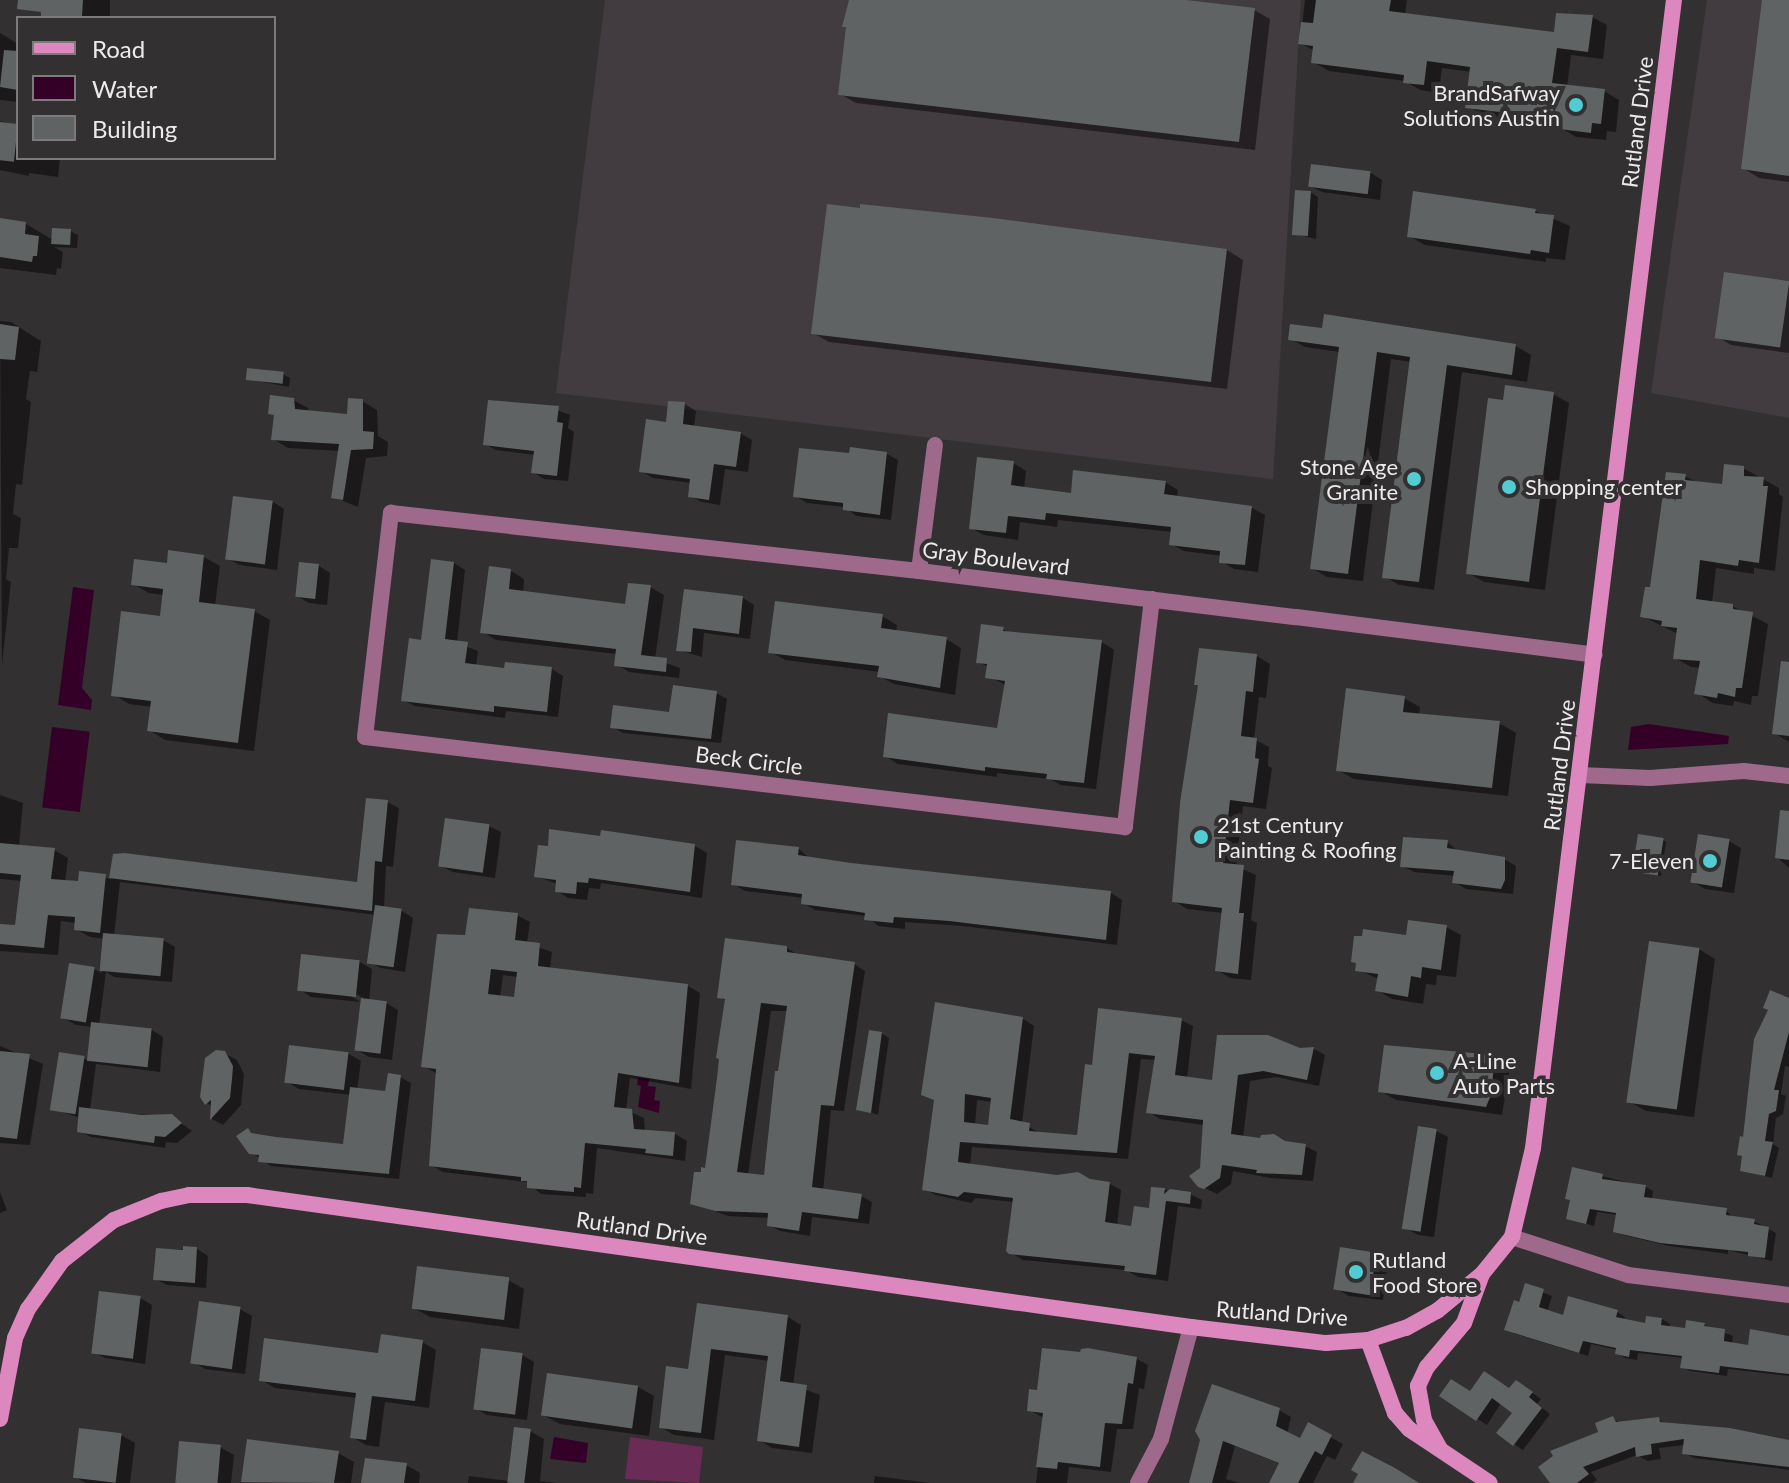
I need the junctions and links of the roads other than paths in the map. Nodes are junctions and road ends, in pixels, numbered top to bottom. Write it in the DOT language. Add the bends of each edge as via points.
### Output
graph roads {
  1 [pos="1674,0"];
  2 [pos="935,445"];
  3 [pos="391,513"];
  4 [pos="919,571"];
  5 [pos="1152,599"];
  6 [pos="1595,655"];
  7 [pos="1580,775"];
  8 [pos="1789,776"];
  9 [pos="1512,1237"];
  10 [pos="1482,1274"];
  11 [pos="1789,1295"];
  12 [pos="1191,1327"];
  13 [pos="1368,1340"];
  14 [pos="0,1419"];
  15 [pos="1440,1449"];
  16 [pos="1138,1483"];
  17 [pos="1490,1483"];
  1 -- 6 [label="street, Rutland Drive"];
  2 -- 4 [label="street"];
  3 -- 4 [label="street, Gray Boulevard"];
  3 -- 5 [label="street, Beck Circle" via="365,737 1125,827"];
  4 -- 5 [label="street, Gray Boulevard"];
  5 -- 6 [label="street, Gray Boulevard"];
  6 -- 7 [label="street, Rutland Drive"];
  7 -- 8 [label="street" via="1650,778 1744,771"];
  7 -- 9 [label="street, Rutland Drive" via="1533,1148"];
  9 -- 10 [label="street, Rutland Drive"];
  9 -- 11 [label="street" via="1628,1275"];
  10 -- 13 [label="street, Rutland Drive" via="1437,1311"];
  10 -- 15 [label="street" via="1464,1323 1418,1386 1424,1420"];
  12 -- 13 [label="street, Rutland Drive" via="1326,1343"];
  12 -- 14 [label="street, Rutland Drive" via="247,1195 189,1195 114,1220 62,1261 28,1309 15,1338"];
  12 -- 16 [label="street" via="1161,1439"];
  13 -- 15 [label="street" via="1395,1413"];
  15 -- 17 [label="street"];
}
